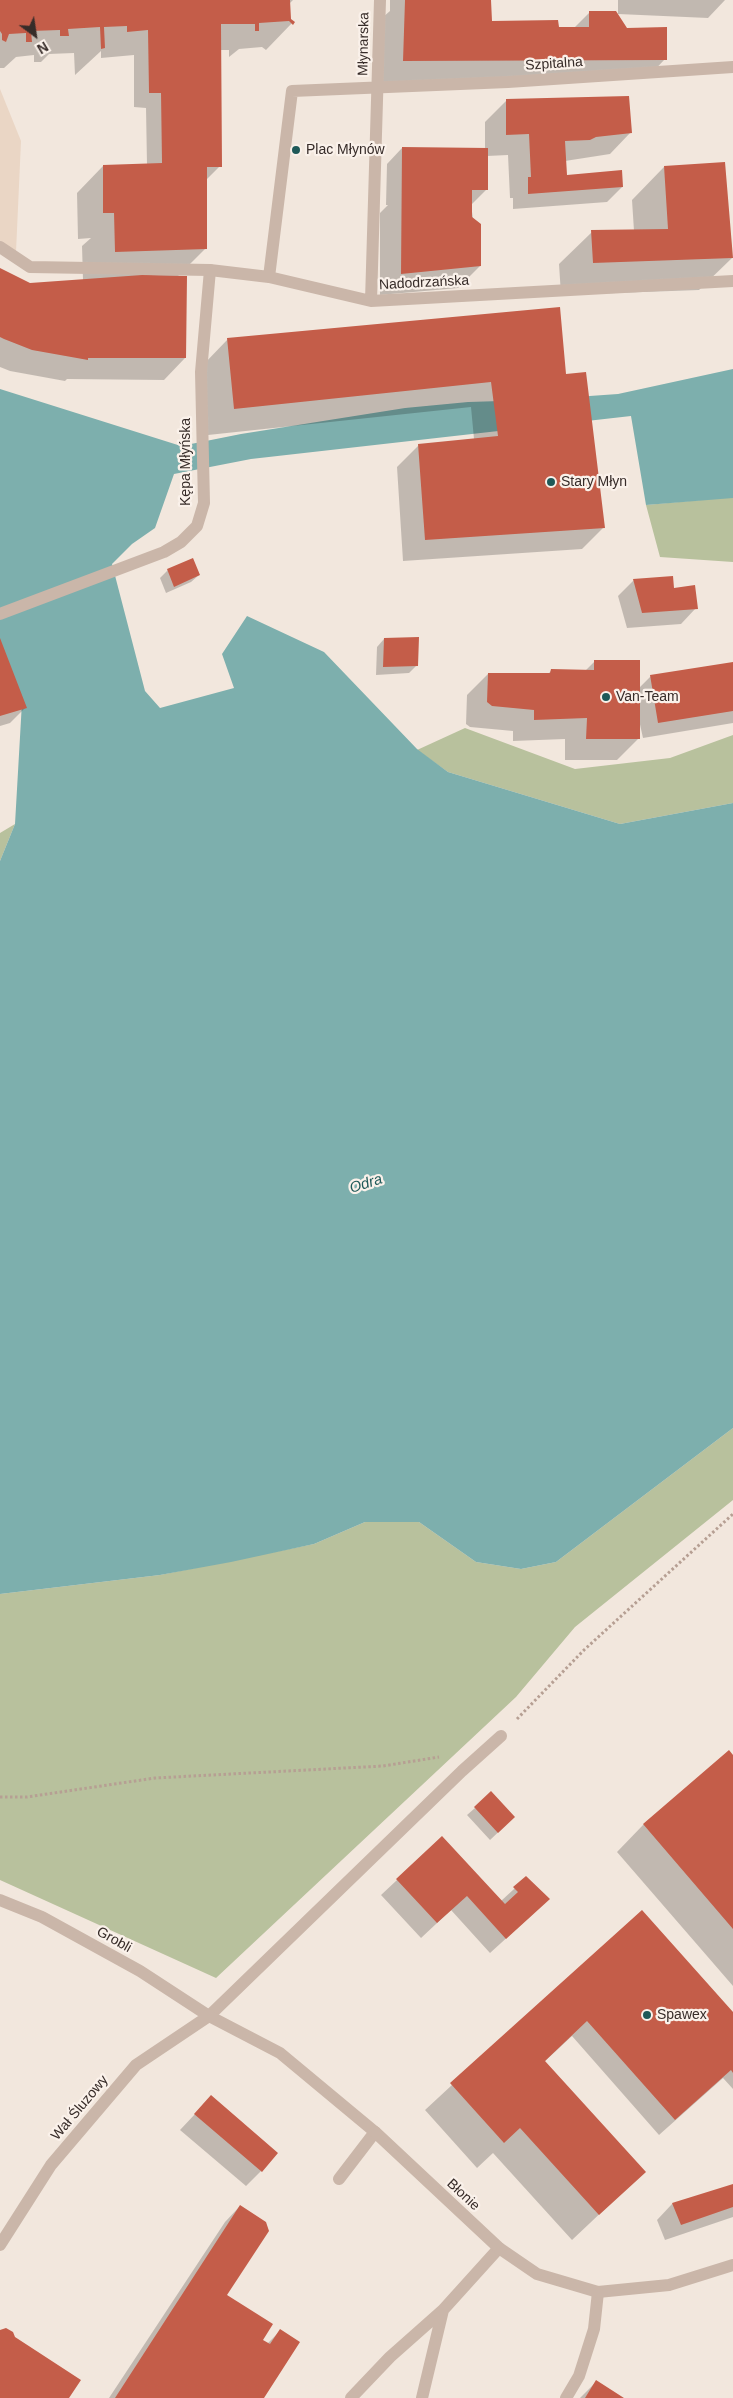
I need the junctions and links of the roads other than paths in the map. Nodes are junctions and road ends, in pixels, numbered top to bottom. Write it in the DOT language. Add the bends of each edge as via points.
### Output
graph roads {
  1 [pos="380,0"];
  2 [pos="733,67"];
  3 [pos="378,89"];
  4 [pos="0,247"];
  5 [pos="210,270"];
  6 [pos="269,277"];
  7 [pos="733,281"];
  8 [pos="372,301"];
  9 [pos="0,614"];
  10 [pos="501,1736"];
  11 [pos="0,1900"];
  12 [pos="209,2016"];
  13 [pos="375,2132"];
  14 [pos="339,2178"];
  15 [pos="0,2245"];
  16 [pos="499,2248"];
  17 [pos="733,2265"];
  18 [pos="598,2292"];
  19 [pos="443,2310"];
  20 [pos="351,2398"];
  21 [pos="422,2398"];
  22 [pos="566,2398"];
  1 -- 3 [label="street, Młynarska"];
  2 -- 3 [label="street, Szpitalna"];
  3 -- 6 [label="street" via="292,91"];
  3 -- 8 [label="street"];
  4 -- 5 [label="street, Nadodrzańska" via="30,267"];
  5 -- 6 [label="street, Nadodrzańska"];
  5 -- 9 [label="street, Kępa Młyńska" via="201,372 204,503 197,526 181,542 164,552"];
  6 -- 8 [label="street, Nadodrzańska"];
  7 -- 8 [label="street, Nadodrzańska"];
  10 -- 12 [label="street, Wał Śluzowy"];
  11 -- 12 [label="street, Grobli" via="42,1917 124,1962"];
  12 -- 13 [label="street, Błonie" via="280,2053"];
  12 -- 15 [label="street, Wał Śluzowy" via="136,2065 51,2166"];
  13 -- 14 [label="street"];
  13 -- 16 [label="street, Błonie"];
  16 -- 18 [label="street, Błonie" via="537,2274"];
  16 -- 19 [label="street"];
  17 -- 18 [label="street, Błonie" via="669,2285"];
  18 -- 22 [label="street" via="594,2329 579,2376"];
  19 -- 20 [label="street" via="390,2357"];
  19 -- 21 [label="street"];
}
